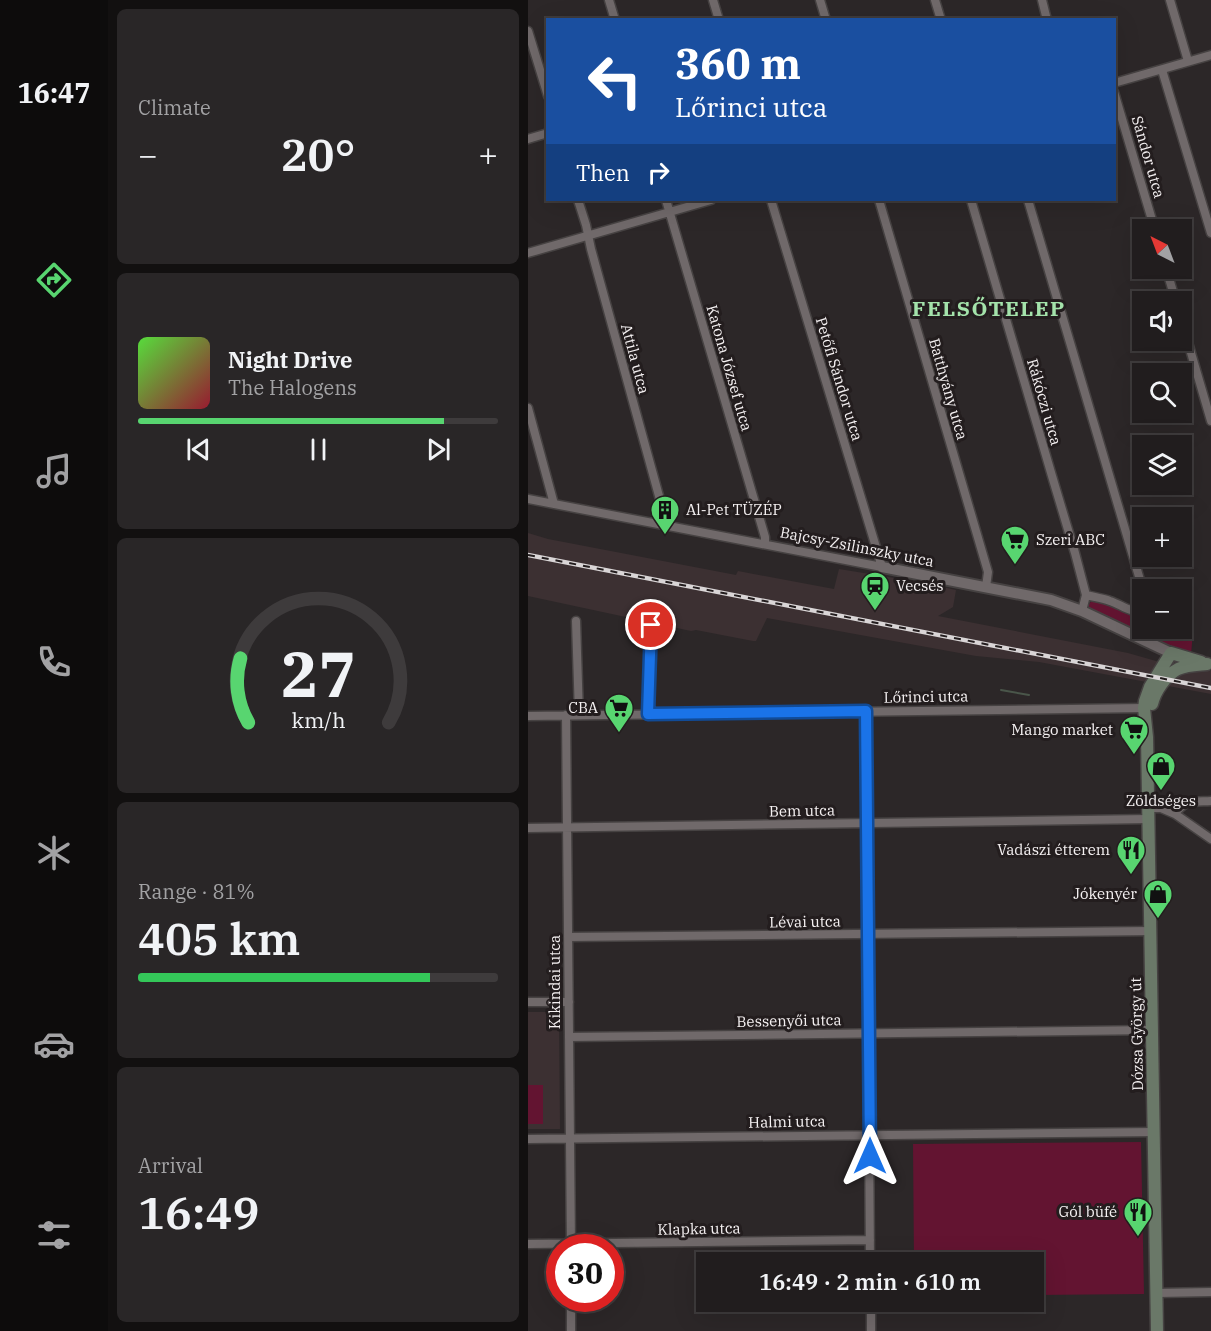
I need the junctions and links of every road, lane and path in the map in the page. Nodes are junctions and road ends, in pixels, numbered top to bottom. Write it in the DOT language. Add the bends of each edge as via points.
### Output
graph roads {
  1 [pos="609,0"];
  2 [pos="713,0"];
  3 [pos="820,0"];
  4 [pos="935,0"];
  5 [pos="1042,0"];
  6 [pos="1170,0"];
  7 [pos="614,18"];
  8 [pos="718,18"];
  9 [pos="825,18"];
  10 [pos="940,18"];
  11 [pos="1046,18"];
  12 [pos="528,31"];
  13 [pos="1211,54"];
  14 [pos="1188,61"];
  15 [pos="1162,69"];
  16 [pos="1116,82"];
  17 [pos="546,90"];
  18 [pos="1116,99"];
  19 [pos="546,134"];
  20 [pos="528,139"];
  21 [pos="578,201"];
  22 [pos="666,201"];
  23 [pos="707,201"];
  24 [pos="771,201"];
  25 [pos="879,201"];
  26 [pos="971,201"];
  27 [pos="1028,201"];
  28 [pos="669,211"];
  29 [pos="1152,219"];
  30 [pos="1211,233"];
  31 [pos="588,235"];
  32 [pos="528,254"];
  33 [pos="1190,351"];
  34 [pos="528,408"];
  35 [pos="1211,421"];
  36 [pos="528,499"];
  37 [pos="554,504"];
  38 [pos="667,525"];
  39 [pos="765,544"];
  40 [pos="882,567"];
  41 [pos="1140,579"];
  42 [pos="986,587"];
  43 [pos="1086,595"];
  44 [pos="1132,610"];
  45 [pos="1082,611"];
  46 [pos="576,621"];
  47 [pos="651,625"];
  48 [pos="1171,653"];
  49 [pos="1209,664"];
  50 [pos="1174,671"];
  51 [pos="1144,708"];
  52 [pos="866,711"];
  53 [pos="648,714"];
  54 [pos="566,715"];
  55 [pos="579,715"];
  56 [pos="528,716"];
  57 [pos="1147,737"];
  58 [pos="1211,801"];
  59 [pos="1149,814"];
  60 [pos="1174,814"];
  61 [pos="867,824"];
  62 [pos="568,827"];
  63 [pos="528,828"];
  64 [pos="1211,838"];
  65 [pos="1151,931"];
  66 [pos="868,934"];
  67 [pos="568,938"];
  68 [pos="528,1002"];
  69 [pos="569,1002"];
  70 [pos="1152,1030"];
  71 [pos="869,1034"];
  72 [pos="569,1037"];
  73 [pos="1154,1132"];
  74 [pos="869,1135"];
  75 [pos="570,1138"];
  76 [pos="528,1139"];
  77 [pos="571,1234"];
  78 [pos="870,1240"];
  79 [pos="528,1244"];
  80 [pos="546,1245"];
  81 [pos="624,1245"];
  82 [pos="870,1252"];
  83 [pos="1211,1292"];
  84 [pos="1156,1293"];
  85 [pos="571,1312"];
  86 [pos="871,1312"];
  87 [pos="572,1331"];
  88 [pos="871,1331"];
  89 [pos="1157,1331"];
  1 -- 7 [label="street"];
  2 -- 8 [label="street"];
  3 -- 9 [label="street"];
  4 -- 10 [label="street"];
  5 -- 11 [label="street"];
  6 -- 14 [label="street"];
  12 -- 17 [label="street"];
  13 -- 14 [label="street"];
  14 -- 15 [label="street"];
  15 -- 16 [label="street"];
  15 -- 30 [label="street"];
  18 -- 29 [label="street, Sándor utca"];
  19 -- 20 [label="street"];
  21 -- 31 [label="street, Attila utca"];
  22 -- 28 [label="street, Katona József utca"];
  23 -- 28 [label="street"];
  24 -- 40 [label="street, Petőfi Sándor utca"];
  25 -- 42 [label="street, Batthyány utca" via="988,572"];
  26 -- 43 [label="street, Rákóczi utca"];
  27 -- 41 [label="street"];
  28 -- 31 [label="street"];
  28 -- 39 [label="street, Katona József utca"];
  31 -- 32 [label="street"];
  31 -- 38 [label="street, Attila utca"];
  33 -- 35 [label="street"];
  34 -- 37 [label="street"];
  36 -- 37 [label="street, Bajcsy-Zsilinszky utca"];
  37 -- 38 [label="street, Bajcsy-Zsilinszky utca"];
  38 -- 39 [label="street, Bajcsy-Zsilinszky utca"];
  39 -- 40 [label="street, Bajcsy-Zsilinszky utca"];
  40 -- 42 [label="street, Bajcsy-Zsilinszky utca"];
  42 -- 45 [label="street, Bajcsy-Zsilinszky utca" via="1051,600"];
  43 -- 44 [label="street"];
  43 -- 45 [label="street, Rákóczi utca"];
  45 -- 48 [label="street, Bajcsy-Zsilinszky utca"];
  46 -- 55 [label="street"];
  47 -- 53 [label="street"];
  48 -- 49 [label="main road"];
  48 -- 50 [label="main road"];
  48 -- 51 [label="main road, Dózsa György út" via="1147,693"];
  49 -- 50 [label="main road"];
  50 -- 57 [label="main road, Dózsa György út" via="1153,700"];
  51 -- 52 [label="street, Lőrinci utca"];
  51 -- 57 [label="main road, Dózsa György út"];
  52 -- 53 [label="street, Lőrinci utca"];
  52 -- 61 [label="street"];
  53 -- 55 [label="street, Lőrinci utca"];
  54 -- 55 [label="street, Lőrinci utca"];
  54 -- 56 [label="street, Lőrinci utca"];
  54 -- 62 [label="street, Kikindai utca"];
  57 -- 59 [label="main road, Dózsa György út"];
  58 -- 60 [label="street" via="1191,802"];
  59 -- 60 [label="street, Bem utca" via="1161,808"];
  59 -- 61 [label="street, Bem utca"];
  59 -- 65 [label="main road, Dózsa György út"];
  60 -- 64 [label="street, Bem utca"];
  61 -- 62 [label="street, Bem utca"];
  61 -- 66 [label="street"];
  62 -- 63 [label="street, Bem utca"];
  62 -- 67 [label="street, Kikindai utca"];
  65 -- 66 [label="street, Lévai utca"];
  65 -- 70 [label="main road, Dózsa György út"];
  66 -- 67 [label="street, Lévai utca"];
  66 -- 71 [label="street"];
  67 -- 69 [label="street, Kikindai utca"];
  68 -- 69 [label="street"];
  69 -- 72 [label="street, Kikindai utca"];
  70 -- 71 [label="street, Bessenyői utca"];
  70 -- 73 [label="main road, Dózsa György út"];
  71 -- 72 [label="street, Bessenyői utca"];
  71 -- 74 [label="street"];
  72 -- 75 [label="street, Kikindai utca"];
  73 -- 74 [label="street, Halmi utca"];
  73 -- 84 [label="main road, Dózsa György út"];
  74 -- 75 [label="street, Halmi utca"];
  74 -- 78 [label="street"];
  75 -- 76 [label="street, Halmi utca"];
  75 -- 77 [label="street, Kikindai utca"];
  78 -- 81 [label="street, Klapka utca"];
  78 -- 82 [label="street"];
  79 -- 80 [label="street, Klapka utca"];
  83 -- 84 [label="street"];
  84 -- 89 [label="main road, Dózsa György út"];
  85 -- 87 [label="street"];
  86 -- 88 [label="street"];
}
